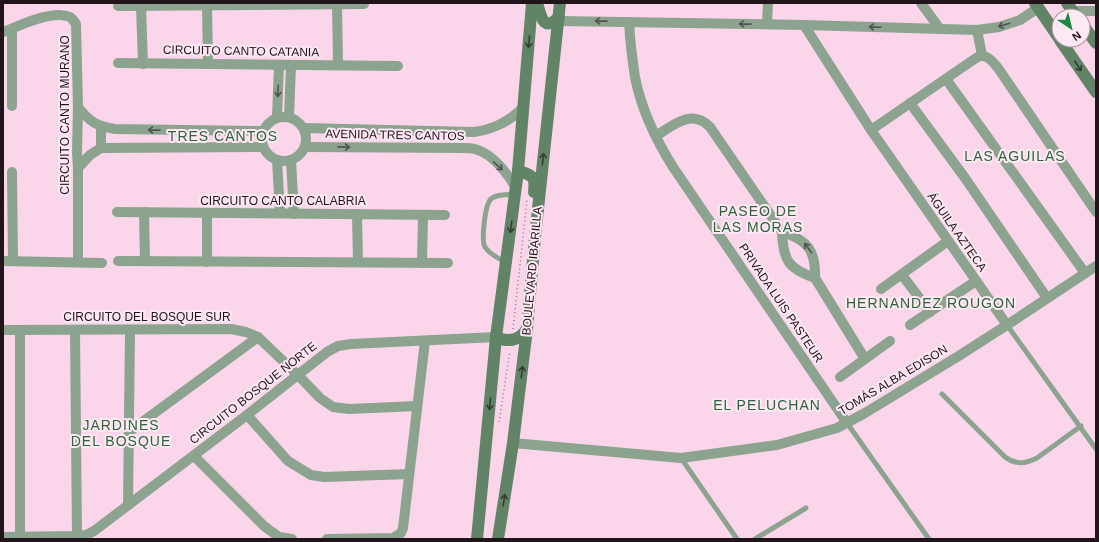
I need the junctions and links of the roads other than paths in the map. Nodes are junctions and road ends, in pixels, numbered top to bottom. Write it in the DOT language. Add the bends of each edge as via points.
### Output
graph roads {
  1 [pos="532,3"];
  2 [pos="537,3"];
  3 [pos="560,3"];
  4 [pos="768,3"];
  5 [pos="921,3"];
  6 [pos="337,4"];
  7 [pos="364,4"];
  8 [pos="207,5"];
  9 [pos="1037,5"];
  10 [pos="118,6"];
  11 [pos="141,6"];
  12 [pos="559,19"];
  13 [pos="629,22"];
  14 [pos="767,24"];
  15 [pos="804,25"];
  16 [pos="1051,26"];
  17 [pos="940,29"];
  18 [pos="977,30"];
  19 [pos="7,31"];
  20 [pos="1066,48"];
  21 [pos="979,57"];
  22 [pos="118,63"];
  23 [pos="143,64"];
  24 [pos="208,64"];
  25 [pos="279,65"];
  26 [pos="291,65"];
  27 [pos="338,65"];
  28 [pos="398,66"];
  29 [pos="946,79"];
  30 [pos="1096,92"];
  31 [pos="910,104"];
  32 [pos="12,106"];
  33 [pos="78,106"];
  34 [pos="523,108"];
  35 [pos="277,117"];
  36 [pos="289,117"];
  37 [pos="101,127"];
  38 [pos="304,128"];
  39 [pos="871,130"];
  40 [pos="263,131"];
  41 [pos="656,136"];
  42 [pos="263,146"];
  43 [pos="305,147"];
  44 [pos="100,148"];
  45 [pos="277,160"];
  46 [pos="291,160"];
  47 [pos="78,168"];
  48 [pos="518,171"];
  49 [pos="12,172"];
  50 [pos="516,191"];
  51 [pos="117,212"];
  52 [pos="144,212"];
  53 [pos="1096,212"];
  54 [pos="207,213"];
  55 [pos="280,214"];
  56 [pos="294,214"];
  57 [pos="357,214"];
  58 [pos="423,215"];
  59 [pos="445,215"];
  60 [pos="782,232"];
  61 [pos="535,237"];
  62 [pos="948,241"];
  63 [pos="8,261"];
  64 [pos="118,261"];
  65 [pos="145,261"];
  66 [pos="78,262"];
  67 [pos="102,262"];
  68 [pos="207,262"];
  69 [pos="358,262"];
  70 [pos="422,263"];
  71 [pos="448,263"];
  72 [pos="506,263"];
  73 [pos="1096,266"];
  74 [pos="1085,273"];
  75 [pos="902,274"];
  76 [pos="815,278"];
  77 [pos="976,281"];
  78 [pos="881,289"];
  79 [pos="1047,298"];
  80 [pos="930,312"];
  81 [pos="1007,325"];
  82 [pos="910,326"];
  83 [pos="527,329"];
  84 [pos="3,330"];
  85 [pos="20,330"];
  86 [pos="75,330"];
  87 [pos="130,330"];
  88 [pos="258,337"];
  89 [pos="496,337"];
  90 [pos="425,341"];
  91 [pos="890,341"];
  92 [pos="865,359"];
  93 [pos="298,375"];
  94 [pos="840,376"];
  95 [pos="942,394"];
  96 [pos="417,406"];
  97 [pos="247,415"];
  98 [pos="847,423"];
  99 [pos="1081,426"];
  100 [pos="130,431"];
  101 [pos="513,443"];
  102 [pos="1096,449"];
  103 [pos="194,456"];
  104 [pos="680,458"];
  105 [pos="409,474"];
  106 [pos="128,505"];
  107 [pos="806,508"];
  108 [pos="77,536"];
  109 [pos="3,537"];
  110 [pos="20,537"];
  111 [pos="292,539"];
  112 [pos="327,539"];
  113 [pos="477,539"];
  114 [pos="498,539"];
  115 [pos="737,539"];
  116 [pos="755,539"];
  117 [pos="929,539"];
  1 -- 34 [label="main road, BOULEVARD IBARILLA, one-way"];
  2 -- 12 [label="main road" via="542,20 546,23 554,23"];
  3 -- 12 [label="main road, BOULEVARD IBARILLA"];
  4 -- 14 [label="street"];
  5 -- 17 [label="street"];
  6 -- 7 [label="street"];
  6 -- 8 [label="street"];
  6 -- 27 [label="street"];
  8 -- 11 [label="street"];
  8 -- 24 [label="street"];
  9 -- 16 [label="main road"];
  9 -- 18 [label="street, one-way" via="1020,20 999,27"];
  10 -- 11 [label="street"];
  11 -- 23 [label="street"];
  13 -- 12 [label="street, one-way"];
  61 -- 12 [label="main road, BOULEVARD IBARILLA, one-way"];
  14 -- 13 [label="street, one-way"];
  13 -- 41 [label="street, PRIVADA LUIS PASTEUR" via="635,78"];
  14 -- 15 [label="street"];
  17 -- 15 [label="street, one-way"];
  15 -- 39 [label="street, ÁGUILA AZTECA"];
  17 -- 18 [label="street"];
  18 -- 21 [label="street"];
  19 -- 32 [label="street"];
  19 -- 33 [label="street, CIRCUITO CANTO MURANO" via="43,17 62,16 73,19 77,31"];
  20 -- 30 [label="main road, one-way"];
  21 -- 29 [label="street"];
  21 -- 53 [label="street" via="989,58 998,68"];
  22 -- 23 [label="street, CIRCUITO CANTO CATANIA"];
  23 -- 24 [label="street, CIRCUITO CANTO CATANIA"];
  24 -- 25 [label="street, CIRCUITO CANTO CATANIA"];
  25 -- 26 [label="street, CIRCUITO CANTO CATANIA"];
  25 -- 35 [label="street, one-way"];
  26 -- 27 [label="street, CIRCUITO CANTO CATANIA"];
  26 -- 36 [label="street"];
  27 -- 28 [label="street, CIRCUITO CANTO CATANIA"];
  29 -- 31 [label="street"];
  29 -- 74 [label="street"];
  31 -- 39 [label="street"];
  31 -- 79 [label="street" via="966,178"];
  33 -- 37 [label="street" via="93,124"];
  33 -- 47 [label="street, CIRCUITO CANTO MURANO"];
  34 -- 38 [label="street, AVENIDA TRES CANTOS" via="501,125 474,132"];
  34 -- 48 [label="main road, BOULEVARD IBARILLA"];
  35 -- 36 [label="street"];
  35 -- 40 [label="street"];
  36 -- 38 [label="street"];
  40 -- 37 [label="street, one-way" via="115,130"];
  37 -- 44 [label="street"];
  38 -- 43 [label="street" via="307,140"];
  39 -- 62 [label="street, ÁGUILA AZTECA"];
  40 -- 42 [label="street"];
  41 -- 60 [label="street" via="682,120 697,118 704,121"];
  41 -- 98 [label="street, PRIVADA LUIS PASTEUR" via="673,167"];
  42 -- 44 [label="street"];
  42 -- 45 [label="street" via="266,152"];
  43 -- 46 [label="street"];
  43 -- 50 [label="street, AVENIDA TRES CANTOS, one-way" via="475,149 499,166"];
  44 -- 47 [label="street"];
  45 -- 46 [label="street"];
  45 -- 55 [label="street"];
  46 -- 56 [label="street"];
  47 -- 66 [label="street, CIRCUITO CANTO MURANO"];
  48 -- 50 [label="main road, BOULEVARD IBARILLA"];
  48 -- 61 [label="main road" via="530,174 534,180 531,221"];
  49 -- 63 [label="street"];
  50 -- 72 [label="main road, BOULEVARD IBARILLA, one-way"];
  50 -- 72 [label="lane" via="494,197 489,200 487,206 484,247"];
  51 -- 52 [label="street, CIRCUITO CANTO CALABRIA"];
  52 -- 54 [label="street, CIRCUITO CANTO CALABRIA"];
  52 -- 65 [label="street"];
  54 -- 55 [label="street, CIRCUITO CANTO CALABRIA"];
  54 -- 68 [label="street"];
  55 -- 56 [label="street, CIRCUITO CANTO CALABRIA"];
  56 -- 57 [label="street, CIRCUITO CANTO CALABRIA"];
  57 -- 58 [label="street, CIRCUITO CANTO CALABRIA"];
  57 -- 69 [label="street"];
  58 -- 59 [label="street, CIRCUITO CANTO CALABRIA"];
  58 -- 70 [label="street"];
  60 -- 76 [label="street" via="783,248 789,263 798,271"];
  76 -- 60 [label="street, one-way" via="815,263 807,245 797,237"];
  61 -- 83 [label="main road, BOULEVARD IBARILLA"];
  62 -- 75 [label="street"];
  62 -- 77 [label="street, ÁGUILA AZTECA"];
  63 -- 66 [label="street"];
  64 -- 65 [label="street"];
  65 -- 68 [label="street"];
  66 -- 67 [label="street"];
  68 -- 69 [label="street"];
  69 -- 70 [label="street"];
  70 -- 71 [label="street"];
  72 -- 89 [label="main road, BOULEVARD IBARILLA"];
  73 -- 74 [label="street, TOMÁS ALBA EDISON"];
  74 -- 79 [label="street, TOMÁS ALBA EDISON"];
  75 -- 78 [label="street"];
  75 -- 80 [label="street"];
  76 -- 92 [label="street"];
  77 -- 80 [label="street"];
  77 -- 81 [label="street, ÁGUILA AZTECA"];
  79 -- 81 [label="street, TOMÁS ALBA EDISON"];
  80 -- 82 [label="street"];
  81 -- 98 [label="street, TOMÁS ALBA EDISON"];
  81 -- 99 [label="lane, ÁGUILA AZTECA"];
  83 -- 89 [label="main road" via="520,337 512,340 504,341"];
  101 -- 83 [label="main road, BOULEVARD IBARILLA, one-way"];
  84 -- 85 [label="street, CIRCUITO DEL BOSQUE SUR"];
  85 -- 86 [label="street, CIRCUITO DEL BOSQUE SUR"];
  85 -- 110 [label="street"];
  86 -- 87 [label="street, CIRCUITO DEL BOSQUE SUR"];
  86 -- 108 [label="street"];
  87 -- 88 [label="street, CIRCUITO DEL BOSQUE SUR" via="231,329"];
  87 -- 100 [label="street"];
  88 -- 93 [label="street, CIRCUITO DEL BOSQUE SUR"];
  88 -- 100 [label="street"];
  89 -- 90 [label="street, CIRCUITO BOSQUE NORTE"];
  89 -- 113 [label="main road, BOULEVARD IBARILLA, one-way"];
  90 -- 93 [label="street, CIRCUITO BOSQUE NORTE" via="338,346"];
  90 -- 96 [label="street"];
  91 -- 92 [label="street"];
  92 -- 94 [label="street"];
  93 -- 96 [label="street, CIRCUITO DEL BOSQUE SUR" via="320,398 333,407 349,409"];
  93 -- 97 [label="street, CIRCUITO BOSQUE NORTE"];
  95 -- 99 [label="lane" via="1005,457 1015,463 1022,464 1037,458"];
  96 -- 105 [label="street"];
  97 -- 103 [label="street, CIRCUITO BOSQUE NORTE"];
  97 -- 105 [label="street" via="288,461 311,475 324,477"];
  98 -- 104 [label="street, TOMÁS ALBA EDISON" via="776,446"];
  98 -- 117 [label="lane"];
  99 -- 102 [label="lane, ÁGUILA AZTECA"];
  100 -- 106 [label="street"];
  101 -- 104 [label="street, TOMÁS ALBA EDISON"];
  114 -- 101 [label="main road, BOULEVARD IBARILLA, one-way"];
  103 -- 106 [label="street, CIRCUITO BOSQUE NORTE"];
  103 -- 111 [label="street" via="264,526 279,536"];
  104 -- 115 [label="lane"];
  105 -- 112 [label="street" via="401,532 393,538"];
  106 -- 108 [label="street, CIRCUITO BOSQUE NORTE" via="94,531"];
  107 -- 116 [label="lane"];
  108 -- 110 [label="street, CIRCUITO BOSQUE NORTE"];
  109 -- 110 [label="street, CIRCUITO BOSQUE NORTE"];
}
